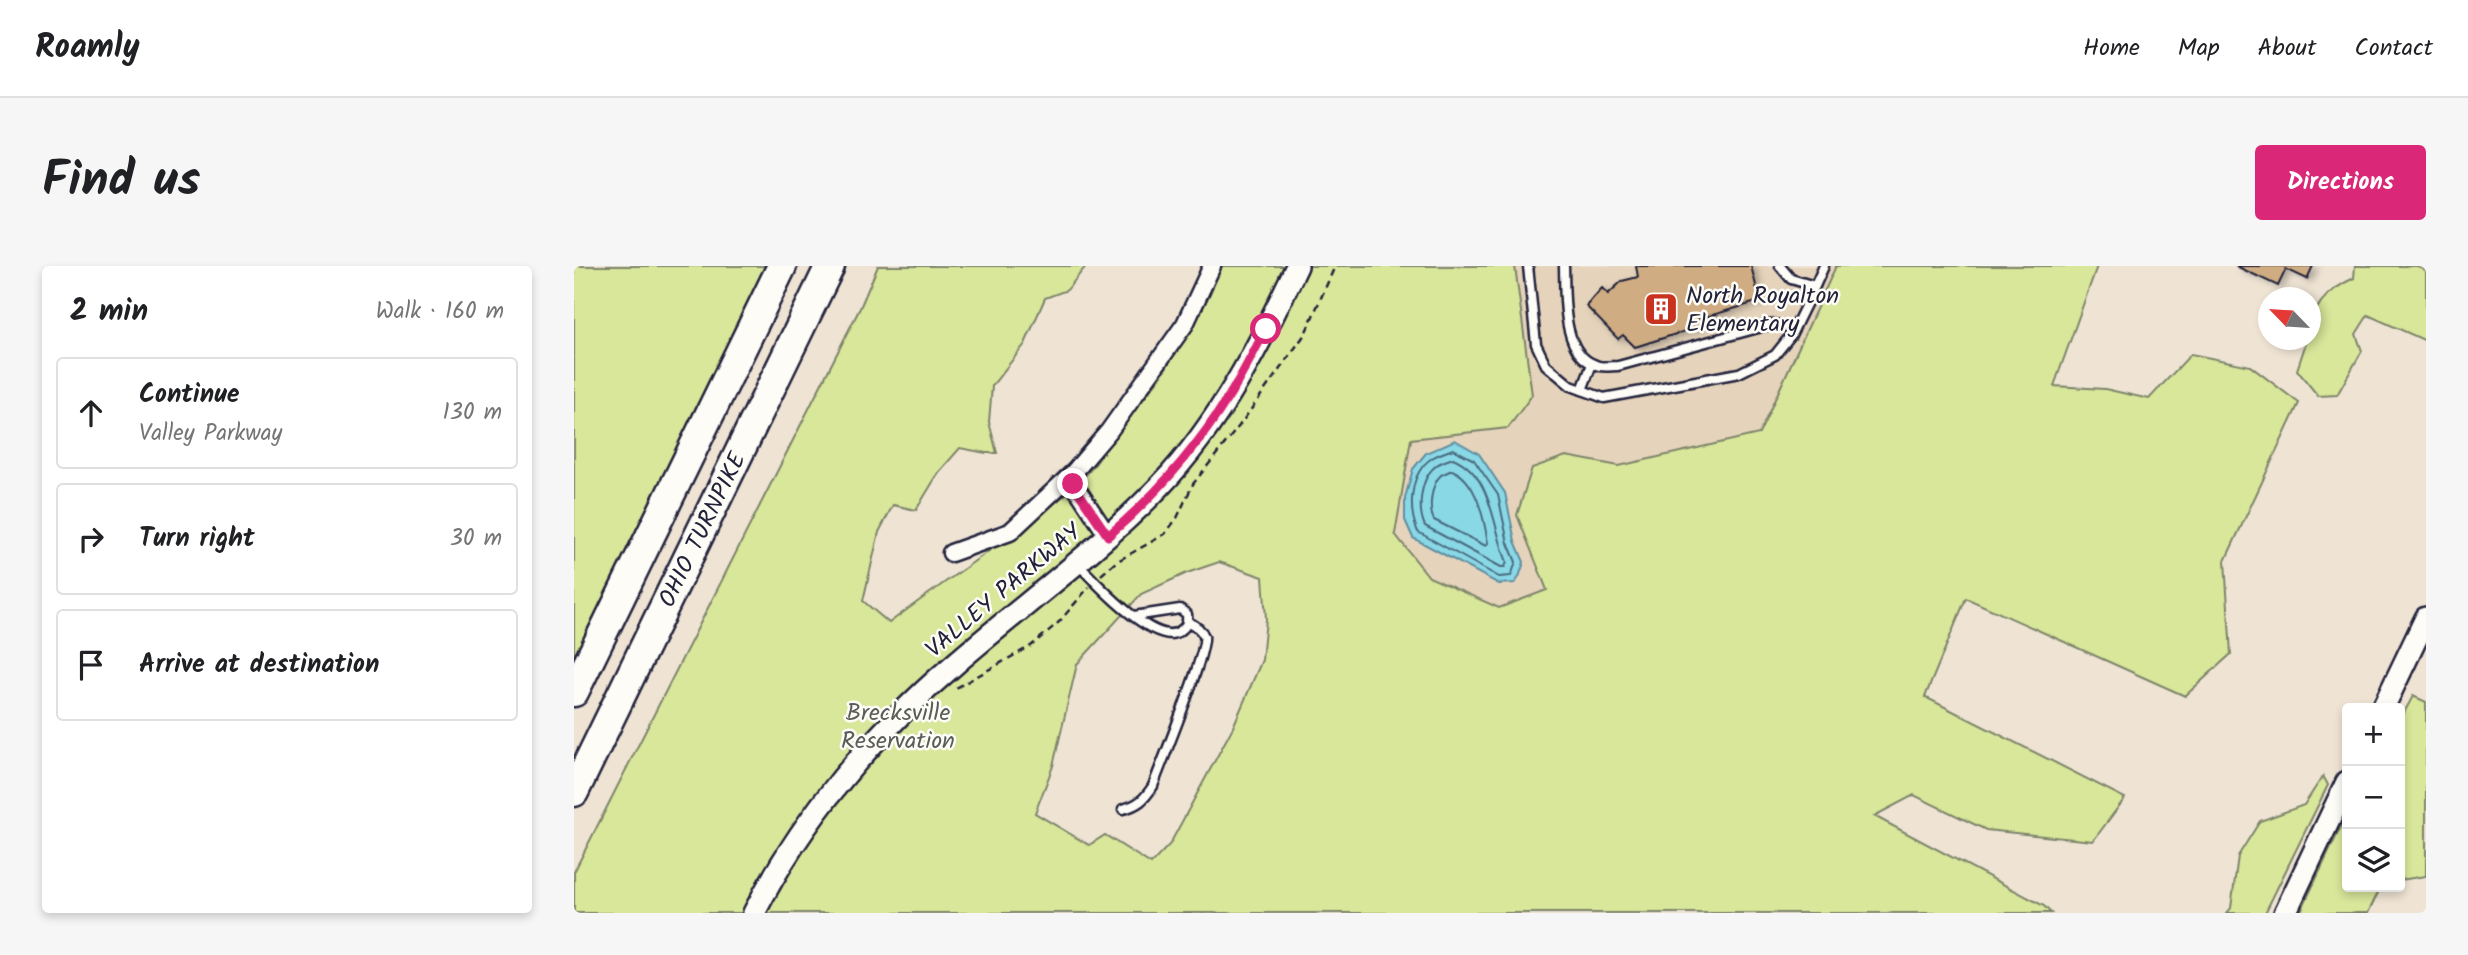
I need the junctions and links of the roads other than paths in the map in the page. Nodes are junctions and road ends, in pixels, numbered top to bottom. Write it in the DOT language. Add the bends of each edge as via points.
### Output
graph roads {
  1 [pos="782,266"];
  2 [pos="830,266"];
  3 [pos="1212,266"];
  4 [pos="1297,266"];
  5 [pos="1528,266"];
  6 [pos="1564,266"];
  7 [pos="1780,266"];
  8 [pos="1824,266"];
  9 [pos="1815,286"];
  10 [pos="1794,328"];
  11 [pos="1592,364"];
  12 [pos="1581,390"];
  13 [pos="1074,472"];
  14 [pos="1108,536"];
  15 [pos="951,554"];
  16 [pos="1076,562"];
  17 [pos="1135,616"];
  18 [pos="2426,618"];
  19 [pos="1188,622"];
  20 [pos="574,692"];
  21 [pos="2385,703"];
  22 [pos="574,792"];
  23 [pos="2342,793"];
  24 [pos="1123,809"];
  25 [pos="754,913"];
  26 [pos="2285,913"];
  1 -- 20 [label="highway, OHIO TURNPIKE"];
  2 -- 22 [label="highway, OHIO TURNPIKE"];
  3 -- 13 [label="street, VALLEY PARKWAY" via="1185,324"];
  4 -- 14 [label="street, VALLEY PARKWAY" via="1230,396 1199,441"];
  5 -- 12 [label="lane" via="1535,344 1546,365"];
  6 -- 11 [label="lane" via="1569,335 1583,359"];
  7 -- 9 [label="lane" via="1791,279"];
  8 -- 9 [label="lane"];
  9 -- 10 [label="lane"];
  10 -- 11 [label="lane" via="1773,324 1618,366"];
  10 -- 12 [label="lane" via="1775,355 1739,373 1604,398"];
  11 -- 12 [label="lane"];
  13 -- 14 [label="street" via="1073,484"];
  13 -- 15 [label="street, VALLEY PARKWAY" via="1010,532"];
  14 -- 16 [label="street, VALLEY PARKWAY"];
  16 -- 17 [label="lane"];
  16 -- 25 [label="street, VALLEY PARKWAY" via="954,664 849,770 801,835"];
  17 -- 19 [label="lane" via="1180,609 1188,614"];
  17 -- 19 [label="lane" via="1172,636"];
  18 -- 21 [label="street"];
  19 -- 24 [label="lane" via="1198,627 1205,647 1153,786 1145,799"];
  23 -- 26 [label="street"];
}
